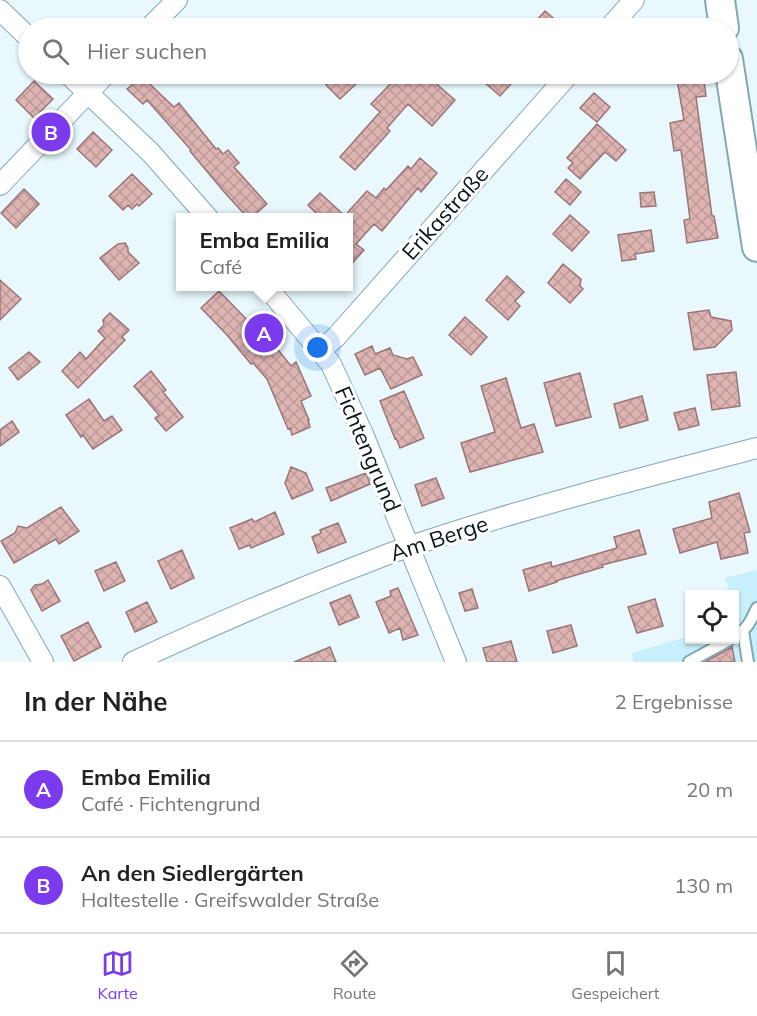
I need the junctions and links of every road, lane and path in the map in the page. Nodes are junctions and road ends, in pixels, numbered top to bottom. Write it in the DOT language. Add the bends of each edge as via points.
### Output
graph roads {
  1 [pos="177,0"];
  2 [pos="634,0"];
  3 [pos="720,0"];
  4 [pos="0,10"];
  5 [pos="159,18"];
  6 [pos="618,18"];
  7 [pos="723,18"];
  8 [pos="18,27"];
  9 [pos="79,84"];
  10 [pos="96,84"];
  11 [pos="560,84"];
  12 [pos="733,84"];
  13 [pos="88,92"];
  14 [pos="0,185"];
  15 [pos="204,213"];
  16 [pos="757,248"];
  17 [pos="270,291"];
  18 [pos="320,351"];
  19 [pos="757,448"];
  20 [pos="410,546"];
  21 [pos="0,586"];
  22 [pos="757,608"];
  23 [pos="739,634"];
  24 [pos="720,644"];
  25 [pos="43,662"];
  26 [pos="133,662"];
  27 [pos="456,662"];
  28 [pos="689,662"];
  29 [pos="748,662"];
  1 -- 5 [label="street"];
  2 -- 6 [label="street"];
  3 -- 7 [label="main road"];
  4 -- 8 [label="street"];
  9 -- 13 [label="street"];
  10 -- 13 [label="street"];
  11 -- 18 [label="street, Erikastraße"];
  12 -- 16 [label="main road"];
  13 -- 14 [label="street"];
  13 -- 15 [label="street" via="152,153"];
  17 -- 18 [label="street, Fichtengrund"];
  18 -- 20 [label="street, Fichtengrund" via="331,364 346,396"];
  19 -- 20 [label="street, Am Berge" via="636,479"];
  20 -- 26 [label="street, Am Berge" via="266,603"];
  20 -- 27 [label="street, Fichtengrund"];
  21 -- 25 [label="street"];
  22 -- 23 [label="lane"];
  23 -- 29 [label="lane"];
  24 -- 28 [label="lane"];
}
